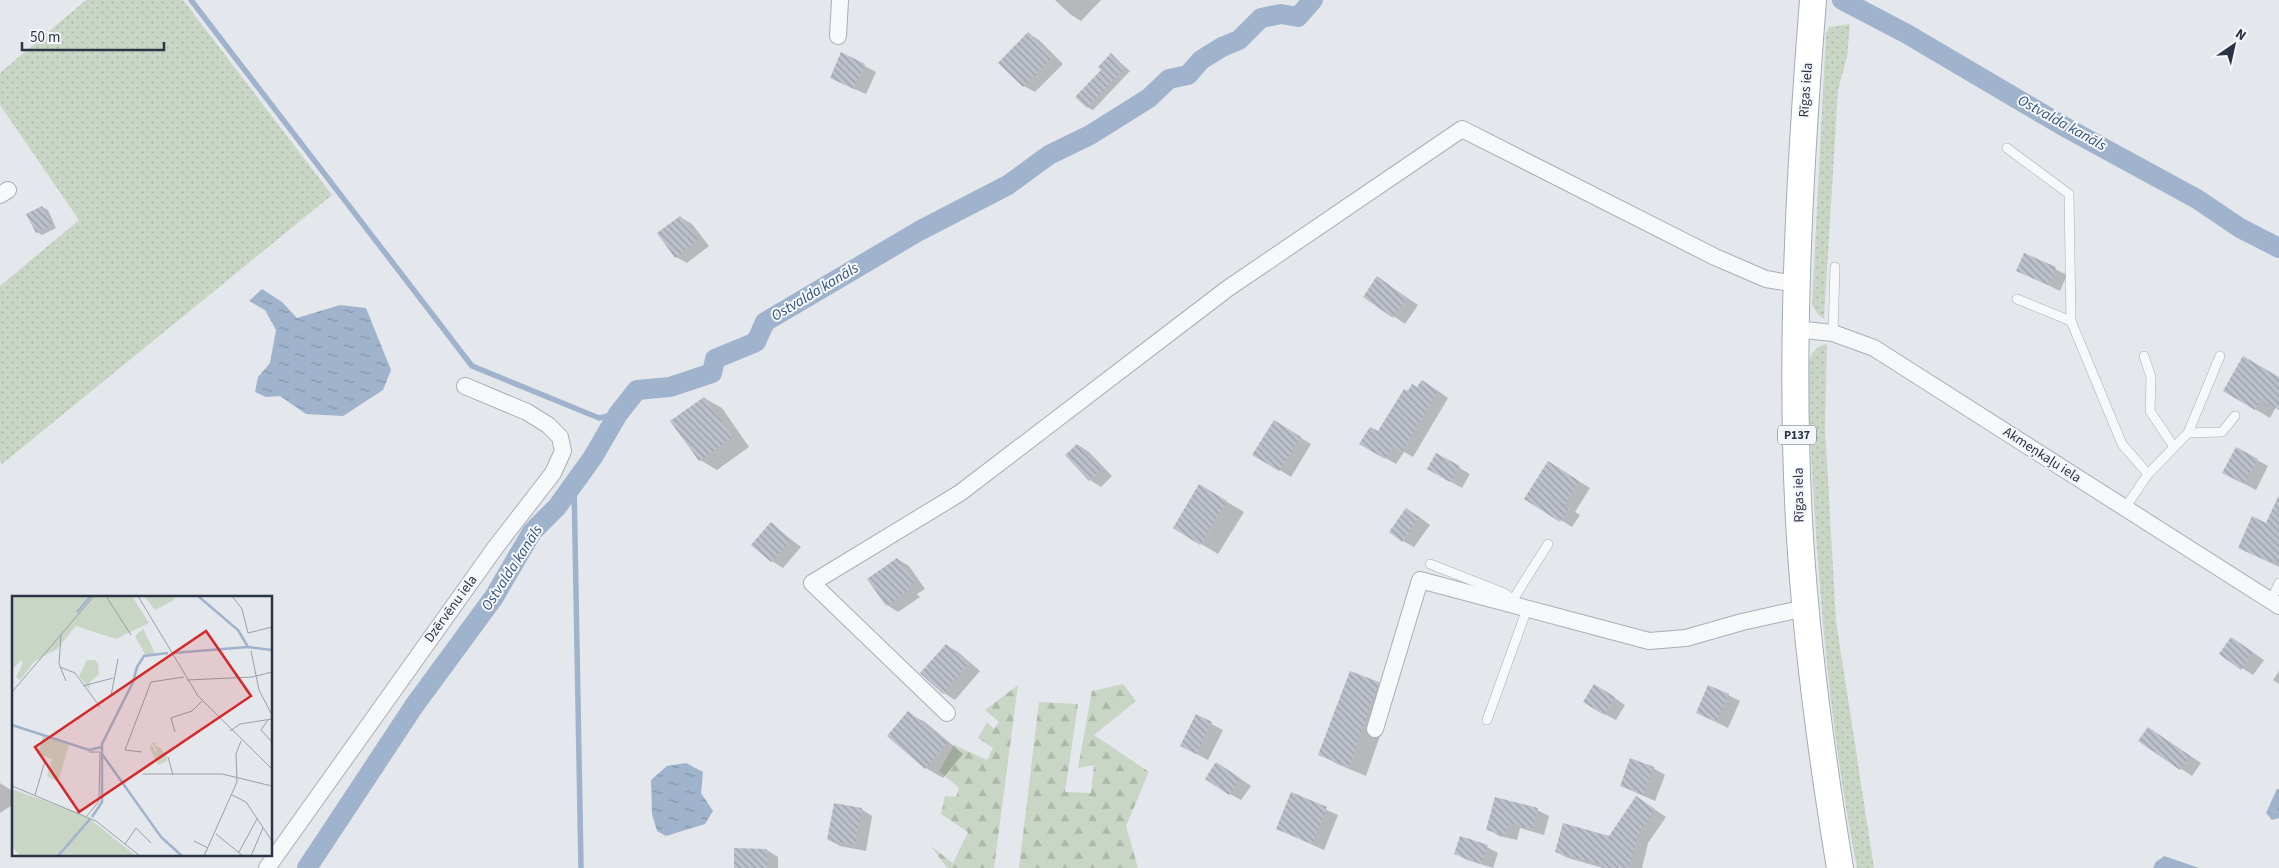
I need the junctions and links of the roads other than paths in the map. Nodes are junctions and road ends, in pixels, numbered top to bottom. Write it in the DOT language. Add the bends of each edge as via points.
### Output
graph roads {
  1 [pos="840,0"];
  2 [pos="1813,0"];
  3 [pos="838,36"];
  4 [pos="2007,148"];
  5 [pos="1835,267"];
  6 [pos="1796,284"];
  7 [pos="2017,299"];
  8 [pos="2071,321"];
  9 [pos="1795,329"];
  10 [pos="1833,333"];
  11 [pos="2144,356"];
  12 [pos="2220,356"];
  13 [pos="465,386"];
  14 [pos="2235,416"];
  15 [pos="2188,433"];
  16 [pos="2174,447"];
  17 [pos="2148,474"];
  18 [pos="2125,508"];
  19 [pos="1548,544"];
  20 [pos="1430,564"];
  21 [pos="2279,583"];
  22 [pos="1514,598"];
  23 [pos="2275,603"];
  24 [pos="1805,608"];
  25 [pos="1527,609"];
  26 [pos="948,713"];
  27 [pos="1487,720"];
  28 [pos="1375,729"];
  29 [pos="267,868"];
  30 [pos="1840,868"];
  1 -- 3 [label="street"];
  2 -- 6 [label="main road, Rīgas iela / P137"];
  4 -- 8 [label="lane" via="2069,194"];
  5 -- 10 [label="lane"];
  6 -- 9 [label="main road, Rīgas iela / P137"];
  6 -- 26 [label="street" via="1766,279 1715,258 1462,129 1227,289 960,492 812,584"];
  7 -- 8 [label="lane"];
  8 -- 17 [label="lane" via="2122,444"];
  9 -- 10 [label="street, Akmeņkaļu iela"];
  9 -- 24 [label="main road, Rīgas iela / P137"];
  10 -- 18 [label="street, Akmeņkaļu iela" via="1874,348"];
  11 -- 16 [label="lane" via="2151,377 2150,411"];
  12 -- 15 [label="lane"];
  13 -- 29 [label="street, Dzērvēnu iela" via="527,412 548,425 560,437 563,451 553,473 489,556"];
  14 -- 15 [label="lane" via="2222,432"];
  15 -- 16 [label="lane"];
  16 -- 17 [label="lane"];
  17 -- 18 [label="lane"];
  18 -- 23 [label="street, Akmeņkaļu iela"];
  19 -- 22 [label="lane"];
  20 -- 22 [label="lane"];
  21 -- 23 [label="lane"];
  22 -- 25 [label="lane"];
  24 -- 25 [label="street" via="1686,638 1649,642"];
  24 -- 30 [label="main road, Rīgas iela / P137" via="1822,757"];
  25 -- 27 [label="lane"];
  25 -- 28 [label="street" via="1420,580"];
}
